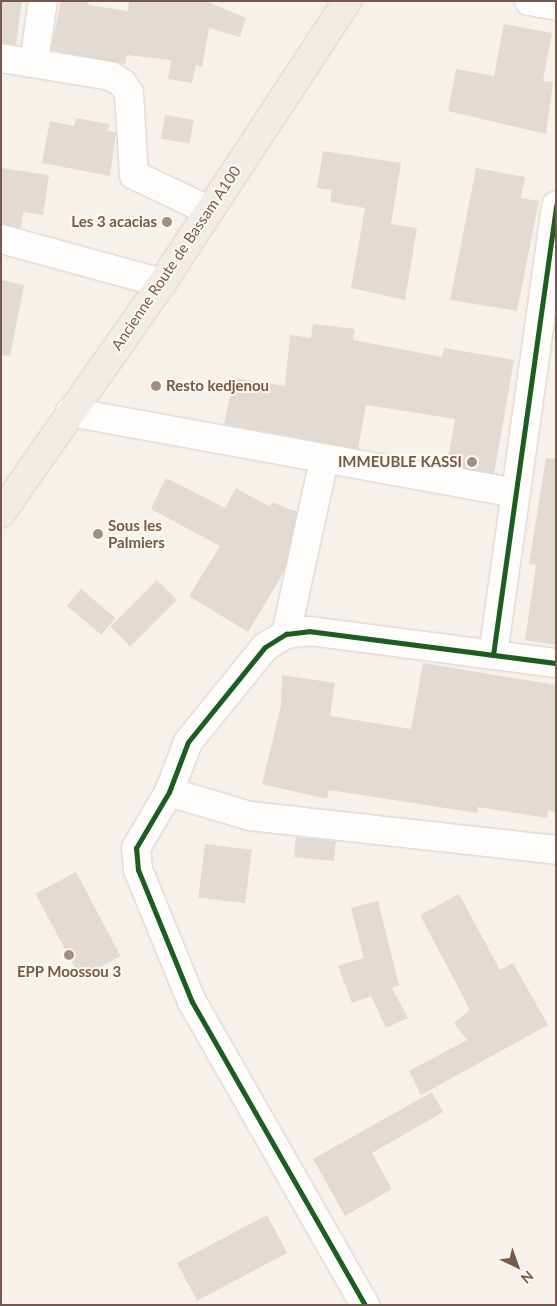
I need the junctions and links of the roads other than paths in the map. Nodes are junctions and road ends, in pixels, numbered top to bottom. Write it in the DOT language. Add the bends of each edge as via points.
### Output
graph roads {
  1 [pos="43,1"];
  2 [pos="347,1"];
  3 [pos="528,1"];
  4 [pos="556,6"];
  5 [pos="1,58"];
  6 [pos="34,61"];
  7 [pos="556,205"];
  8 [pos="208,210"];
  9 [pos="1,240"];
  10 [pos="162,284"];
  11 [pos="70,412"];
  12 [pos="324,460"];
  13 [pos="514,493"];
  14 [pos="1,513"];
  15 [pos="286,634"];
  16 [pos="494,655"];
  17 [pos="556,663"];
  18 [pos="169,792"];
  19 [pos="556,850"];
  20 [pos="365,1305"];
  1 -- 6 [label="street"];
  2 -- 8 [label="main road, Ancienne Route de Bassam A100"];
  3 -- 4 [label="street"];
  5 -- 6 [label="street"];
  6 -- 8 [label="street" via="111,76 122,83 128,93 134,175"];
  7 -- 13 [label="street"];
  8 -- 10 [label="main road, Ancienne Route de Bassam A100"];
  9 -- 10 [label="street"];
  10 -- 11 [label="main road, Ancienne Route de Bassam A100"];
  11 -- 12 [label="street"];
  11 -- 14 [label="main road, Ancienne Route de Bassam A100"];
  12 -- 13 [label="street"];
  12 -- 15 [label="street"];
  13 -- 16 [label="street"];
  15 -- 16 [label="street" via="309,630"];
  15 -- 18 [label="street" via="265,647 188,742"];
  16 -- 17 [label="street"];
  18 -- 19 [label="street" via="250,816"];
  18 -- 20 [label="street" via="141,835 136,848 138,870 210,1036 257,1109"];
}
